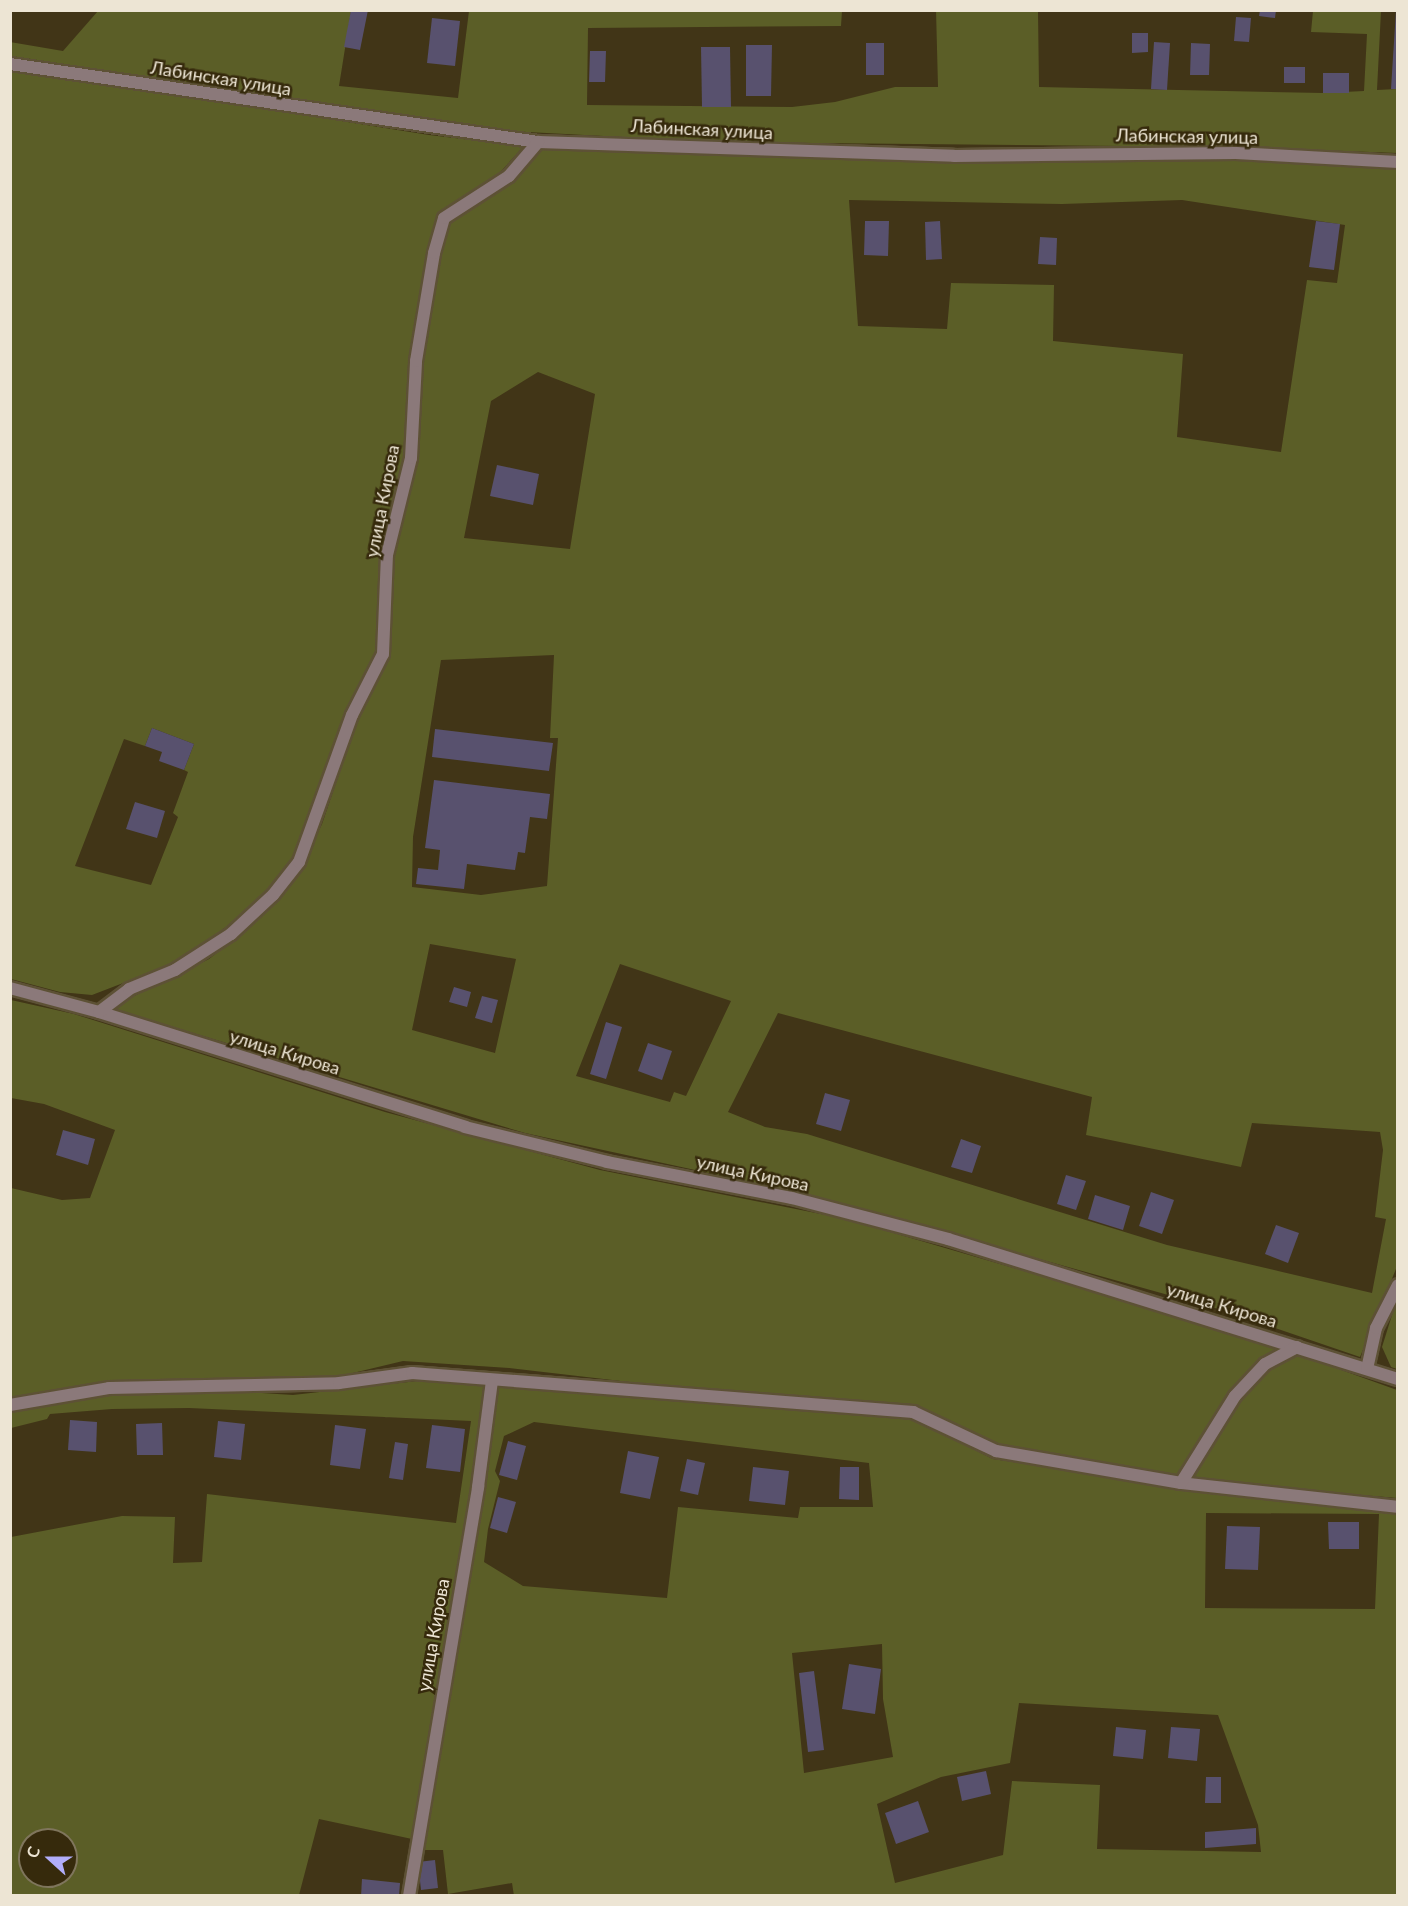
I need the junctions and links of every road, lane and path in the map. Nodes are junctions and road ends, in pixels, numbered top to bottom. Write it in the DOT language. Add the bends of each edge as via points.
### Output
graph roads {
  1 [pos="10,64"];
  2 [pos="538,142"];
  3 [pos="1398,162"];
  4 [pos="10,988"];
  5 [pos="99,1012"];
  6 [pos="1398,1285"];
  7 [pos="1297,1347"];
  8 [pos="1367,1369"];
  9 [pos="1398,1379"];
  10 [pos="492,1380"];
  11 [pos="10,1405"];
  12 [pos="1181,1483"];
  13 [pos="1398,1507"];
  14 [pos="409,1896"];
  1 -- 2 [label="street, Лабинская улица"];
  2 -- 3 [label="street, Лабинская улица" via="954,156 1236,153"];
  2 -- 5 [label="street, улица Кирова" via="509,176 444,218 434,253 416,361 411,458 387,555 383,654 352,715 299,862 273,895 231,934 175,970 129,989"];
  4 -- 5 [label="street, улица Кирова"];
  5 -- 7 [label="street, улица Кирова" via="465,1127 608,1162 792,1198"];
  6 -- 8 [label="street" via="1376,1328"];
  7 -- 8 [label="street, улица Кирова"];
  7 -- 12 [label="street" via="1265,1364 1235,1396"];
  8 -- 9 [label="street, улица Кирова"];
  10 -- 11 [label="street" via="412,1373 339,1383 109,1389"];
  10 -- 12 [label="street" via="913,1412 996,1451"];
  10 -- 14 [label="street, улица Кирова"];
  12 -- 13 [label="street"];
}
